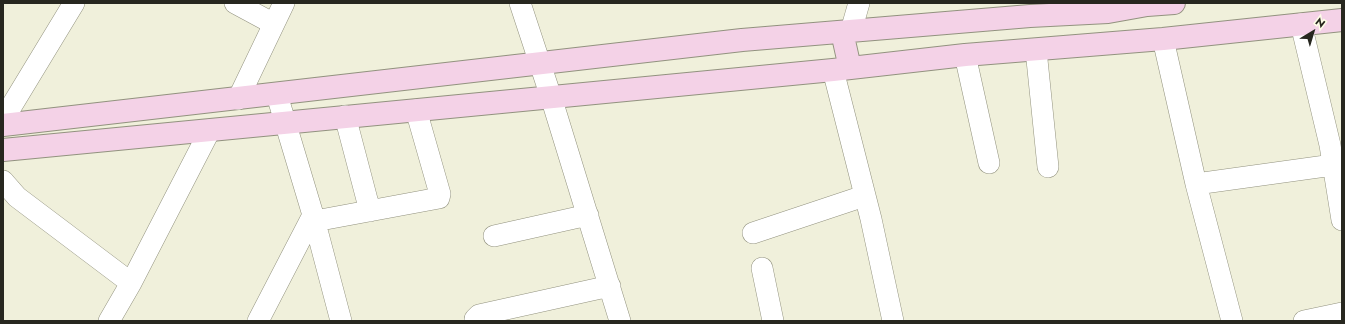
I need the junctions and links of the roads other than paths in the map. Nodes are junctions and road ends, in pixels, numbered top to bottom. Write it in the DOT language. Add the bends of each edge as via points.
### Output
graph roads {
  1 [pos="74,3"];
  2 [pos="235,3"];
  3 [pos="284,3"];
  4 [pos="520,3"];
  5 [pos="859,3"];
  6 [pos="1174,3"];
  7 [pos="1109,7"];
  8 [pos="1025,10"];
  9 [pos="1342,20"];
  10 [pos="274,24"];
  11 [pos="1301,24"];
  12 [pos="847,31"];
  13 [pos="1163,39"];
  14 [pos="1036,50"];
  15 [pos="966,55"];
  16 [pos="541,64"];
  17 [pos="842,69"];
  18 [pos="277,94"];
  19 [pos="551,97"];
  20 [pos="238,99"];
  21 [pos="416,110"];
  22 [pos="346,116"];
  23 [pos="3,123"];
  24 [pos="286,124"];
  25 [pos="210,130"];
  26 [pos="5,150"];
  27 [pos="989,163"];
  28 [pos="1333,165"];
  29 [pos="1048,167"];
  30 [pos="3,181"];
  31 [pos="1196,184"];
  32 [pos="1339,188"];
  33 [pos="864,196"];
  34 [pos="370,211"];
  35 [pos="588,215"];
  36 [pos="314,218"];
  37 [pos="1342,220"];
  38 [pos="754,233"];
  39 [pos="494,236"];
  40 [pos="762,268"];
  41 [pos="131,283"];
  42 [pos="610,286"];
  43 [pos="1342,313"];
  44 [pos="109,321"];
  45 [pos="258,321"];
  46 [pos="341,321"];
  47 [pos="475,321"];
  48 [pos="620,321"];
  49 [pos="773,321"];
  50 [pos="893,321"];
  51 [pos="1232,321"];
  52 [pos="1304,321"];
  1 -- 23 [label="street"];
  2 -- 10 [label="street"];
  3 -- 10 [label="street"];
  4 -- 16 [label="street"];
  5 -- 12 [label="street"];
  6 -- 7 [label="street"];
  7 -- 8 [label="street"];
  8 -- 12 [label="street"];
  9 -- 11 [label="street"];
  10 -- 20 [label="street"];
  11 -- 13 [label="street"];
  11 -- 28 [label="street"];
  12 -- 16 [label="street" via="742,40"];
  12 -- 17 [label="street"];
  13 -- 14 [label="street"];
  13 -- 31 [label="street"];
  14 -- 15 [label="street"];
  14 -- 29 [label="street"];
  15 -- 17 [label="street"];
  15 -- 27 [label="street"];
  16 -- 18 [label="street"];
  16 -- 19 [label="street"];
  17 -- 19 [label="street"];
  17 -- 33 [label="street"];
  18 -- 20 [label="street"];
  18 -- 24 [label="street"];
  19 -- 21 [label="street"];
  19 -- 35 [label="street"];
  20 -- 23 [label="street"];
  21 -- 22 [label="street"];
  21 -- 34 [label="street" via="440,196 436,199"];
  22 -- 24 [label="street"];
  22 -- 34 [label="street"];
  23 -- 26 [label="street"];
  24 -- 25 [label="street"];
  24 -- 36 [label="street"];
  25 -- 26 [label="street"];
  25 -- 41 [label="street"];
  28 -- 31 [label="street"];
  28 -- 32 [label="street"];
  30 -- 41 [label="street" via="17,197"];
  31 -- 51 [label="street"];
  32 -- 37 [label="street"];
  33 -- 38 [label="street"];
  33 -- 50 [label="street"];
  34 -- 36 [label="street"];
  35 -- 39 [label="street"];
  35 -- 42 [label="street"];
  36 -- 45 [label="street"];
  36 -- 46 [label="street"];
  40 -- 49 [label="street"];
  41 -- 44 [label="street"];
  42 -- 47 [label="street" via="479,315"];
  42 -- 48 [label="street"];
  43 -- 52 [label="street"];
}
